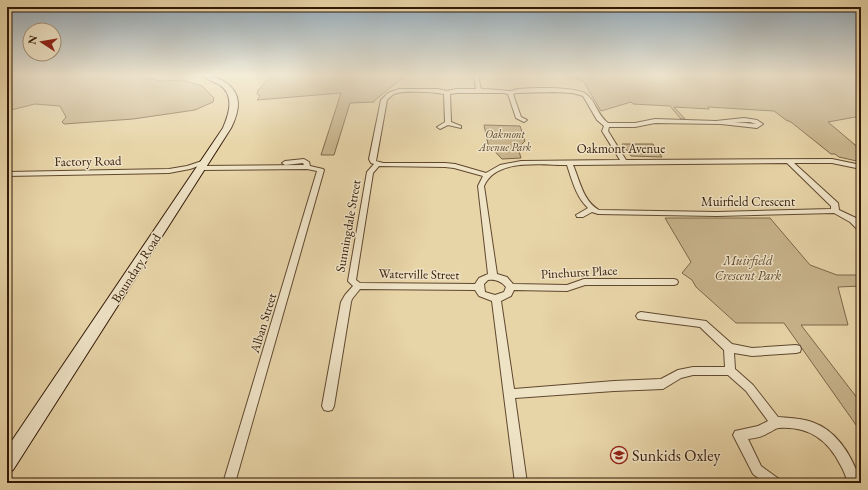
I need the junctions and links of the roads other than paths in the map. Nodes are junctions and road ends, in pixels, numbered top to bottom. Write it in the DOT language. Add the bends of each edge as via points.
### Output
graph roads {
  1 [pos="234,99"];
  2 [pos="385,99"];
  3 [pos="447,99"];
  4 [pos="512,99"];
  5 [pos="588,99"];
  6 [pos="524,120"];
  7 [pos="448,123"];
  8 [pos="723,123"];
  9 [pos="607,125"];
  10 [pos="440,127"];
  11 [pos="459,127"];
  12 [pos="569,162"];
  13 [pos="624,162"];
  14 [pos="789,162"];
  15 [pos="378,164"];
  16 [pos="861,167"];
  17 [pos="201,168"];
  18 [pos="322,170"];
  19 [pos="169,171"];
  20 [pos="7,174"];
  21 [pos="486,175"];
  22 [pos="592,209"];
  23 [pos="835,211"];
  24 [pos="580,214"];
  25 [pos="861,228"];
  26 [pos="493,276"];
  27 [pos="674,282"];
  28 [pos="358,286"];
  29 [pos="478,287"];
  30 [pos="510,287"];
  31 [pos="496,299"];
  32 [pos="642,316"];
  33 [pos="729,348"];
  34 [pos="796,349"];
  35 [pos="730,371"];
  36 [pos="509,394"];
  37 [pos="328,406"];
  38 [pos="775,422"];
  39 [pos="7,464"];
  40 [pos="229,483"];
  41 [pos="521,483"];
  42 [pos="774,483"];
  43 [pos="855,483"];
  1 -- 17 [label="main road, Boundary Road" via="234,113 227,128"];
  2 -- 15 [label="street" via="372,159"];
  3 -- 7 [label="street"];
  4 -- 6 [label="street" via="519,118"];
  5 -- 9 [label="street" via="600,121"];
  7 -- 10 [label="street"];
  7 -- 11 [label="street"];
  8 -- 8 [label="street" via="750,120 760,124 752,126"];
  8 -- 9 [label="street" via="650,122"];
  9 -- 13 [label="street" via="605,131"];
  12 -- 13 [label="street, Oakmont Avenue"];
  12 -- 21 [label="street, Oakmont Avenue" via="514,163"];
  12 -- 22 [label="street" via="586,204"];
  13 -- 14 [label="street, Oakmont Avenue"];
  14 -- 16 [label="street, Oakmont Avenue" via="832,161"];
  14 -- 23 [label="street, Muirfield Crescent" via="835,205"];
  15 -- 21 [label="street" via="455,166"];
  15 -- 28 [label="street, Sunningdale Street" via="370,172 361,221 352,281"];
  17 -- 18 [label="street, Factory Road" via="266,166"];
  17 -- 19 [label="street, Factory Road"];
  17 -- 19 [label="street, Factory Road"];
  17 -- 39 [label="main road, Boundary Road"];
  18 -- 40 [label="street, Alban Street"];
  19 -- 20 [label="street, Factory Road"];
  21 -- 26 [label="street" via="482,181 481,191"];
  22 -- 23 [label="street, Muirfield Crescent" via="609,213 717,214"];
  22 -- 24 [label="street"];
  23 -- 25 [label="street"];
  26 -- 29 [label="street" via="481,281"];
  26 -- 30 [label="street" via="502,278"];
  27 -- 30 [label="street, Pinehurst Place" via="584,282 567,288"];
  28 -- 29 [label="street, Waterville Street"];
  28 -- 37 [label="street, Sunningdale Street" via="346,302"];
  29 -- 31 [label="street" via="482,294"];
  30 -- 31 [label="street" via="508,294"];
  31 -- 36 [label="street"];
  32 -- 33 [label="street" via="702,324"];
  33 -- 34 [label="street" via="752,352"];
  33 -- 35 [label="street"];
  35 -- 36 [label="street" via="693,371 678,374 663,384"];
  35 -- 38 [label="street" via="750,387"];
  36 -- 41 [label="street"];
  38 -- 42 [label="street" via="768,429 739,435 756,470"];
  38 -- 43 [label="street" via="801,424 825,433 848,466 849,475"];
}
